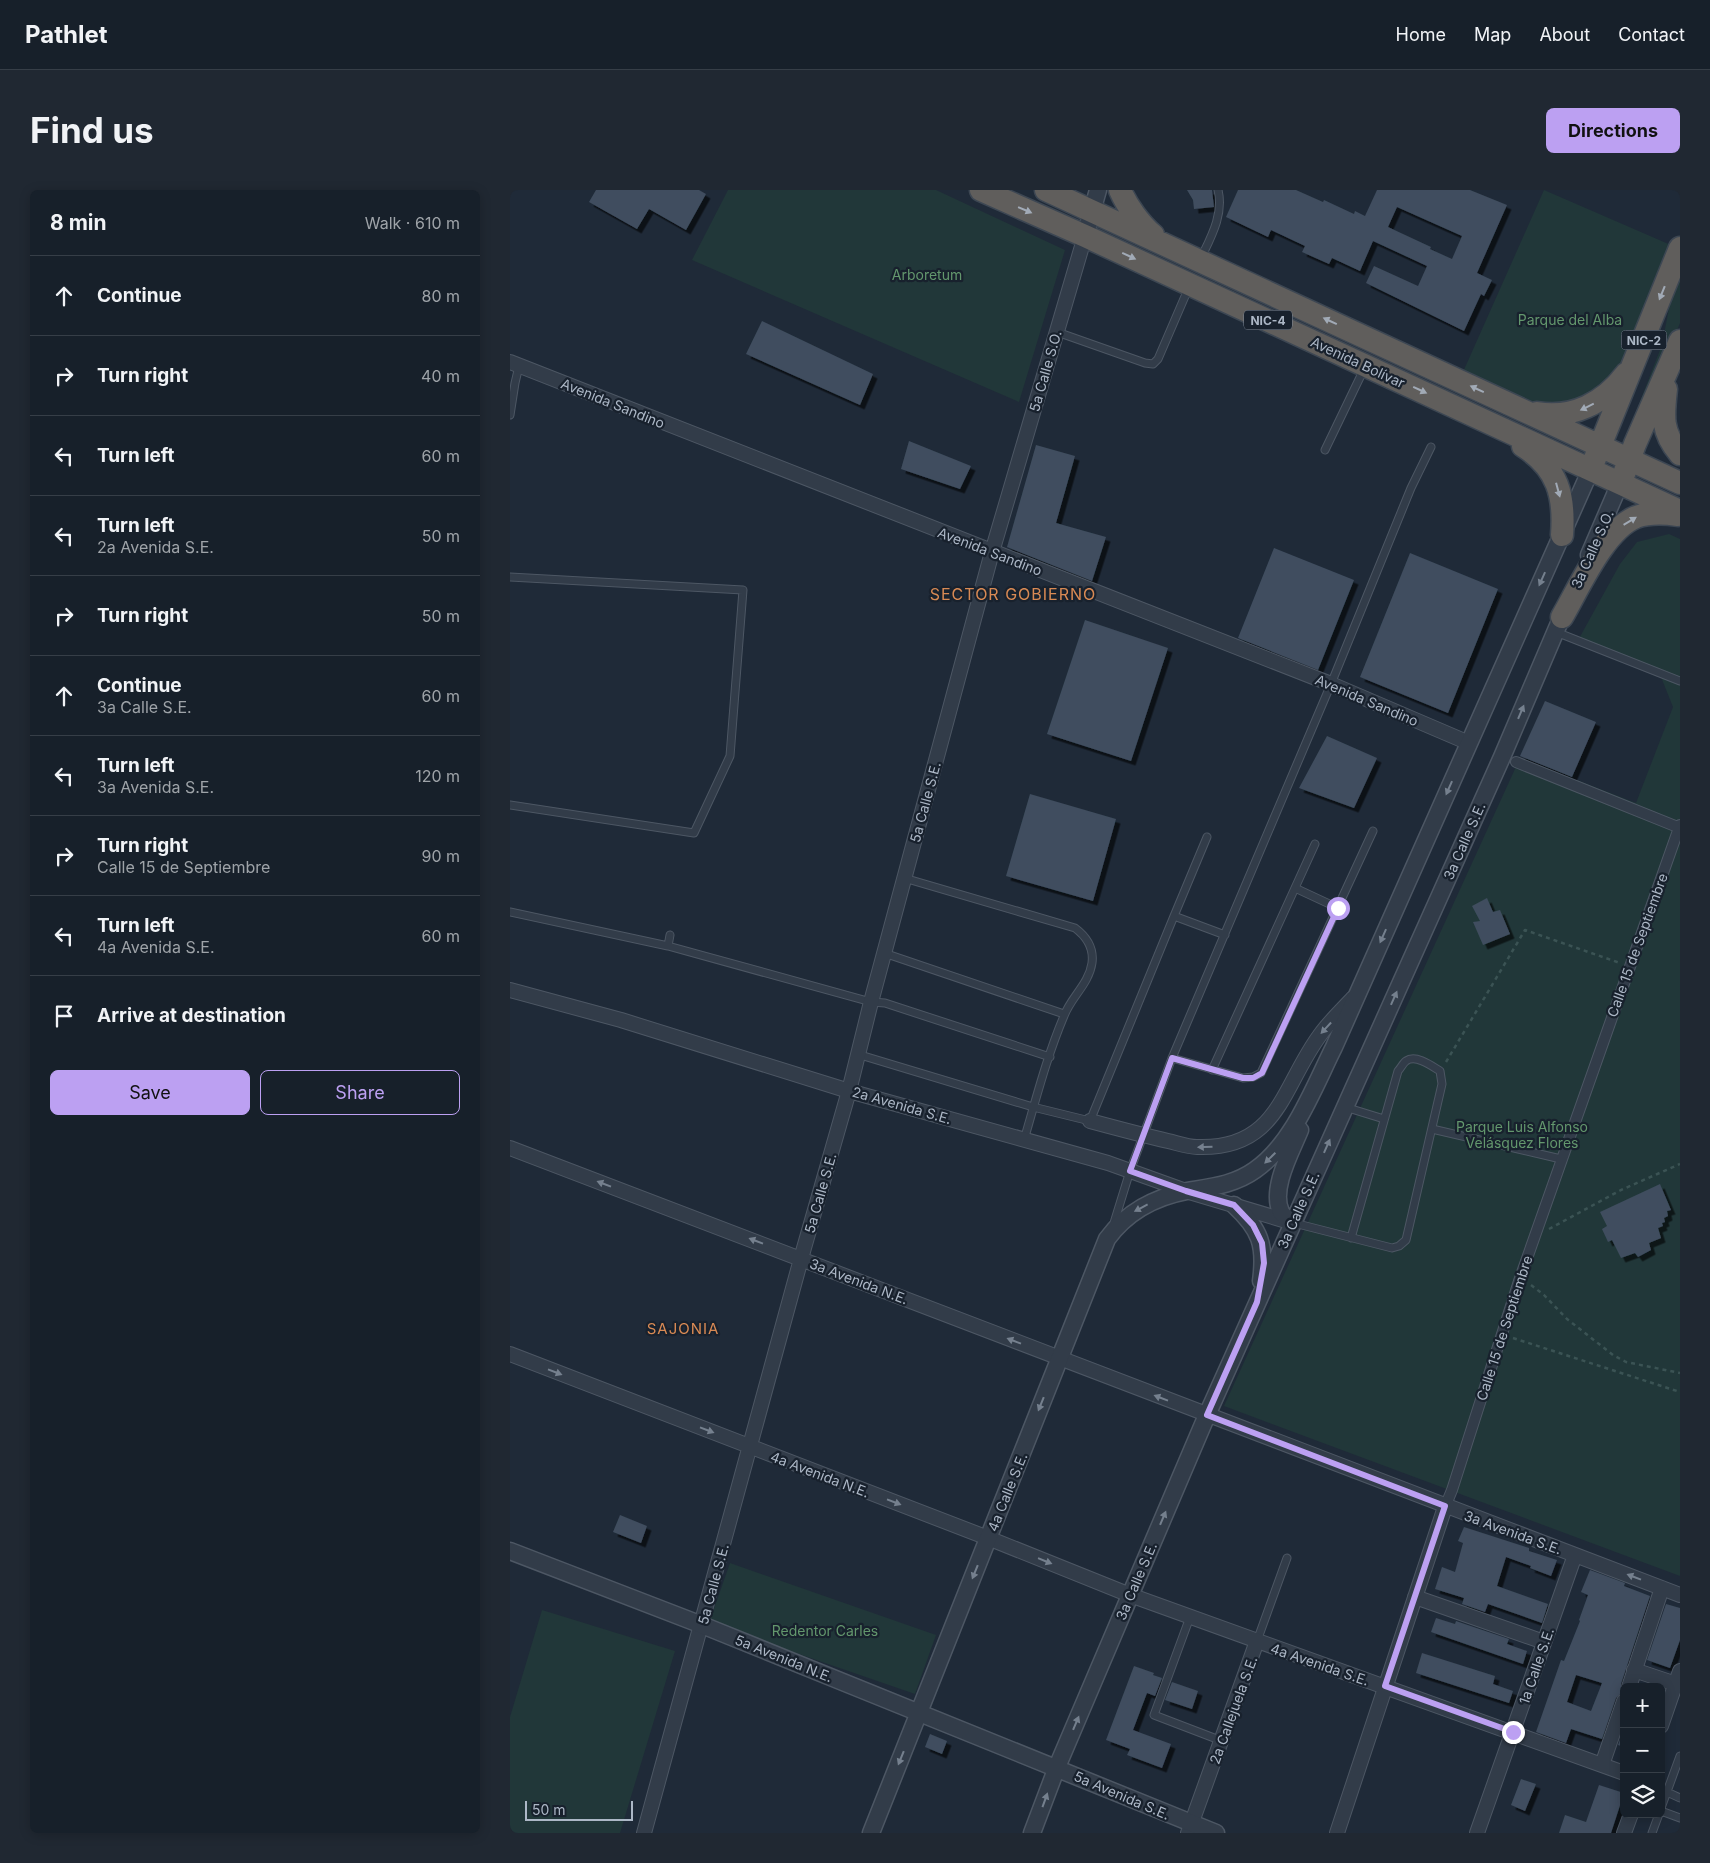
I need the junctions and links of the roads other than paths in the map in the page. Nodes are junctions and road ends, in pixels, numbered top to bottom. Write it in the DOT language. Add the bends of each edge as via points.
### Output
graph roads {
  1 [pos="981,190"];
  2 [pos="1120,190"];
  3 [pos="1218,190"];
  4 [pos="1077,196"];
  5 [pos="1085,236"];
  6 [pos="1164,244"];
  7 [pos="1680,248"];
  8 [pos="1200,261"];
  9 [pos="1190,284"];
  10 [pos="1057,332"];
  11 [pos="1680,341"];
  12 [pos="1635,362"];
  13 [pos="515,364"];
  14 [pos="1366,365"];
  15 [pos="1668,368"];
  16 [pos="1451,405"];
  17 [pos="1521,410"];
  18 [pos="510,415"];
  19 [pos="1431,446"];
  20 [pos="1600,447"];
  21 [pos="1325,450"];
  22 [pos="1680,454"];
  23 [pos="1630,460"];
  24 [pos="1591,469"];
  25 [pos="1680,483"];
  26 [pos="1620,484"];
  27 [pos="1680,511"];
  28 [pos="1680,516"];
  29 [pos="1562,535"];
  30 [pos="992,552"];
  31 [pos="510,577"];
  32 [pos="1558,624"];
  33 [pos="1680,681"];
  34 [pos="1331,684"];
  35 [pos="1469,743"];
  36 [pos="1509,760"];
  37 [pos="510,806"];
  38 [pos="1680,827"];
  39 [pos="1373,832"];
  40 [pos="1207,837"];
  41 [pos="1315,844"];
  42 [pos="904,878"];
  43 [pos="1295,888"];
  44 [pos="1338,908"];
  45 [pos="510,912"];
  46 [pos="1174,916"];
  47 [pos="670,935"];
  48 [pos="1225,935"];
  49 [pos="668,946"];
  50 [pos="884,953"];
  51 [pos="510,990"];
  52 [pos="1359,992"];
  53 [pos="870,1002"];
  54 [pos="1064,1014"];
  55 [pos="1334,1047"];
  56 [pos="857,1054"];
  57 [pos="1050,1056"];
  58 [pos="1172,1058"];
  59 [pos="1212,1070"];
  60 [pos="849,1091"];
  61 [pos="1033,1107"];
  62 [pos="1345,1107"];
  63 [pos="1384,1119"];
  64 [pos="1090,1121"];
  65 [pos="1432,1129"];
  66 [pos="1144,1135"];
  67 [pos="1024,1140"];
  68 [pos="510,1148"];
  69 [pos="1561,1159"];
  70 [pos="1130,1171"];
  71 [pos="1186,1191"];
  72 [pos="1234,1205"];
  73 [pos="1293,1223"];
  74 [pos="1111,1234"];
  75 [pos="1351,1238"];
  76 [pos="802,1258"];
  77 [pos="1257,1302"];
  78 [pos="510,1354"];
  79 [pos="1059,1359"];
  80 [pos="1207,1415"];
  81 [pos="750,1447"];
  82 [pos="1445,1506"];
  83 [pos="988,1538"];
  84 [pos="510,1551"];
  85 [pos="1575,1555"];
  86 [pos="1287,1558"];
  87 [pos="1662,1588"];
  88 [pos="1130,1595"];
  89 [pos="1680,1595"];
  90 [pos="1415,1597"];
  91 [pos="1190,1617"];
  92 [pos="702,1626"];
  93 [pos="1257,1641"];
  94 [pos="1544,1642"];
  95 [pos="1634,1670"];
  96 [pos="1678,1678"];
  97 [pos="1630,1683"];
  98 [pos="1385,1686"];
  99 [pos="919,1713"];
  100 [pos="1620,1713"];
  101 [pos="1665,1715"];
  102 [pos="1513,1732"];
  103 [pos="1222,1741"];
  104 [pos="1680,1756"];
  105 [pos="1602,1765"];
  106 [pos="1057,1768"];
  107 [pos="1620,1772"];
  108 [pos="1667,1792"];
  109 [pos="1665,1798"];
  110 [pos="1680,1798"];
  111 [pos="1665,1812"];
  112 [pos="1630,1818"];
  113 [pos="1658,1818"];
  114 [pos="1680,1818"];
  115 [pos="1190,1828"];
  116 [pos="644,1833"];
  117 [pos="871,1833"];
  118 [pos="1032,1833"];
  119 [pos="1216,1833"];
  120 [pos="1337,1833"];
  121 [pos="1477,1833"];
  122 [pos="1624,1833"];
  123 [pos="1652,1833"];
  1 -- 5 [label="highway, Avenida Bolívar / NIC-4, one-way"];
  2 -- 6 [label="highway" via="1147,230"];
  3 -- 8 [label="lane" via="1220,208 1215,228"];
  4 -- 5 [label="street, 5a Calle S.O."];
  4 -- 6 [label="highway, Avenida Bolívar / NIC-4"];
  5 -- 9 [label="highway, Avenida Bolívar / NIC-4, one-way"];
  5 -- 10 [label="street, 5a Calle S.O."];
  6 -- 8 [label="highway, Avenida Bolívar / NIC-4"];
  7 -- 12 [label="highway, NIC-2, one-way"];
  17 -- 8 [label="highway, Avenida Bolívar / NIC-4, one-way"];
  9 -- 10 [label="lane" via="1153,364 1145,364"];
  9 -- 14 [label="highway, Avenida Bolívar / NIC-4"];
  10 -- 30 [label="street, 5a Calle S.O."];
  11 -- 15 [label="highway, 3a Calle S.O. / NIC-2"];
  12 -- 17 [label="highway, one-way" via="1613,389 1584,409 1564,414"];
  12 -- 20 [label="highway, NIC-2"];
  13 -- 18 [label="lane"];
  13 -- 30 [label="street, Avenida Sandino"];
  14 -- 16 [label="highway, Avenida Bolívar / NIC-4, one-way"];
  14 -- 21 [label="lane"];
  15 -- 22 [label="highway" via="1664,424"];
  15 -- 23 [label="highway, 3a Calle S.O. / NIC-2"];
  16 -- 24 [label="highway, Avenida Bolívar / NIC-4"];
  16 -- 29 [label="highway, one-way" via="1525,447 1546,465 1560,493"];
  17 -- 20 [label="highway, Avenida Bolívar / NIC-4"];
  19 -- 34 [label="lane"];
  20 -- 23 [label="highway, Avenida Bolívar / NIC-4"];
  20 -- 24 [label="highway, NIC-2"];
  23 -- 25 [label="highway, Avenida Bolívar / NIC-4"];
  23 -- 26 [label="highway, 3a Calle S.O. / NIC-2"];
  24 -- 26 [label="highway, Avenida Bolívar / NIC-4"];
  24 -- 29 [label="street"];
  26 -- 27 [label="highway, Avenida Bolívar / NIC-4"];
  26 -- 32 [label="street, 3a Calle S.O."];
  32 -- 28 [label="highway, one-way" via="1594,562 1619,529 1642,515"];
  29 -- 35 [label="street, one-way"];
  30 -- 34 [label="street, Avenida Sandino"];
  30 -- 42 [label="street, 5a Calle S.E."];
  31 -- 37 [label="lane" via="742,590 730,756 694,833"];
  32 -- 33 [label="lane"];
  36 -- 32 [label="street, 3a Calle S.O., one-way"];
  34 -- 35 [label="street, Avenida Sandino"];
  34 -- 48 [label="lane"];
  35 -- 52 [label="street, one-way"];
  36 -- 38 [label="street"];
  62 -- 36 [label="street, 3a Calle S.E., one-way"];
  38 -- 69 [label="street, Calle 15 de Septiembre"];
  39 -- 44 [label="lane"];
  40 -- 46 [label="lane"];
  41 -- 43 [label="lane"];
  42 -- 50 [label="street, 5a Calle S.E."];
  42 -- 54 [label="lane" via="1075,928 1083,934 1092,948 1090,975"];
  43 -- 44 [label="lane"];
  43 -- 59 [label="lane"];
  44 -- 59 [label="lane" via="1262,1073 1253,1078 1243,1078"];
  45 -- 49 [label="lane"];
  46 -- 48 [label="lane"];
  46 -- 64 [label="lane"];
  47 -- 49 [label="lane"];
  48 -- 58 [label="lane"];
  49 -- 53 [label="lane"];
  50 -- 53 [label="street, 5a Calle S.E."];
  50 -- 54 [label="lane"];
  51 -- 60 [label="street, 2a Avenida S.E." via="620,1020"];
  52 -- 55 [label="street"];
  52 -- 66 [label="street, one-way" via="1320,1034 1281,1105 1256,1132 1242,1140 1214,1147 1196,1147"];
  53 -- 56 [label="street, 5a Calle S.E."];
  53 -- 57 [label="lane" via="885,1003"];
  54 -- 57 [label="lane"];
  55 -- 71 [label="street, one-way" via="1290,1133 1266,1162 1228,1184"];
  55 -- 73 [label="street" via="1280,1180 1280,1206 1284,1216"];
  56 -- 60 [label="street, 5a Calle S.E."];
  56 -- 61 [label="lane"];
  57 -- 61 [label="lane"];
  58 -- 59 [label="lane"];
  58 -- 66 [label="lane"];
  60 -- 67 [label="street, 2a Avenida S.E."];
  60 -- 76 [label="street, 5a Calle S.E."];
  61 -- 64 [label="lane"];
  61 -- 67 [label="lane"];
  62 -- 63 [label="lane"];
  73 -- 62 [label="street, 3a Calle S.E., one-way"];
  63 -- 65 [label="lane" via="1398,1071 1412,1059 1428,1063 1440,1072 1442,1084"];
  63 -- 75 [label="lane"];
  64 -- 66 [label="street"];
  65 -- 69 [label="lane"];
  65 -- 75 [label="lane" via="1406,1240 1392,1248"];
  66 -- 70 [label="lane"];
  67 -- 70 [label="street, 2a Avenida S.E."];
  76 -- 68 [label="street, 3a Avenida N.E., one-way"];
  69 -- 82 [label="street, Calle 15 de Septiembre"];
  70 -- 71 [label="street, 2a Avenida S.E."];
  70 -- 74 [label="lane"];
  71 -- 72 [label="street, 2a Avenida S.E."];
  71 -- 74 [label="street, 4a Calle S.E., one-way" via="1137,1210"];
  72 -- 73 [label="street, 2a Avenida S.E."];
  72 -- 77 [label="street" via="1253,1225 1262,1243 1264,1263"];
  73 -- 75 [label="lane"];
  73 -- 77 [label="street, 3a Calle S.E."];
  74 -- 79 [label="street, 4a Calle S.E."];
  79 -- 76 [label="street, 3a Avenida N.E., one-way"];
  76 -- 81 [label="street, 5a Calle S.E."];
  77 -- 80 [label="street, 3a Calle S.E."];
  78 -- 81 [label="street, 4a Avenida N.E., one-way"];
  80 -- 79 [label="street, 3a Avenida N.E., one-way"];
  79 -- 83 [label="street, 4a Calle S.E., one-way"];
  80 -- 82 [label="street, 3a Avenida S.E."];
  88 -- 80 [label="street, 3a Calle S.E., one-way"];
  81 -- 83 [label="street, 4a Avenida N.E., one-way"];
  81 -- 92 [label="street, 5a Calle S.E."];
  82 -- 85 [label="street, 3a Avenida S.E."];
  82 -- 90 [label="street, Calle 15 de Septiembre"];
  83 -- 88 [label="street, 4a Avenida N.E., one-way"];
  83 -- 99 [label="street, 4a Calle S.E., one-way"];
  84 -- 92 [label="street, 5a Avenida N.E."];
  87 -- 85 [label="street, 3a Avenida S.E., one-way"];
  85 -- 94 [label="street, 1a Calle S.E."];
  86 -- 93 [label="lane, 2a Callejuela S.E."];
  87 -- 89 [label="street, 3a Avenida S.E."];
  87 -- 95 [label="street"];
  88 -- 91 [label="street, 4a Avenida S.E."];
  106 -- 88 [label="street, 3a Calle S.E., one-way"];
  90 -- 94 [label="street"];
  90 -- 98 [label="street, Calle 15 de Septiembre"];
  91 -- 93 [label="street, 4a Avenida S.E."];
  91 -- 103 [label="lane" via="1154,1714"];
  92 -- 99 [label="street, 5a Avenida N.E."];
  92 -- 116 [label="street, 5a Calle S.E."];
  93 -- 98 [label="street, 4a Avenida S.E."];
  93 -- 103 [label="street, 2a Callejuela S.E."];
  94 -- 102 [label="street, 1a Calle S.E."];
  95 -- 96 [label="street"];
  95 -- 97 [label="street"];
  96 -- 101 [label="street"];
  98 -- 102 [label="street, 4a Avenida S.E."];
  98 -- 120 [label="street, Calle 15 de Septiembre"];
  99 -- 106 [label="street, 5a Avenida N.E."];
  99 -- 117 [label="street, 4a Calle S.E., one-way"];
  100 -- 105 [label="street"];
  102 -- 105 [label="street, 4a Avenida S.E."];
  102 -- 121 [label="street, 1a Calle S.E."];
  103 -- 115 [label="street, 2a Callejuela S.E."];
  104 -- 108 [label="lane"];
  105 -- 107 [label="street, 4a Avenida S.E."];
  106 -- 115 [label="street, 5a Avenida S.E."];
  118 -- 106 [label="street, 3a Calle S.E., one-way"];
  108 -- 109 [label="lane"];
  108 -- 110 [label="lane"];
  111 -- 114 [label="lane"];
  112 -- 122 [label="street"];
  113 -- 123 [label="lane"];
  115 -- 119 [label="street, 5a Avenida S.E."];
}
